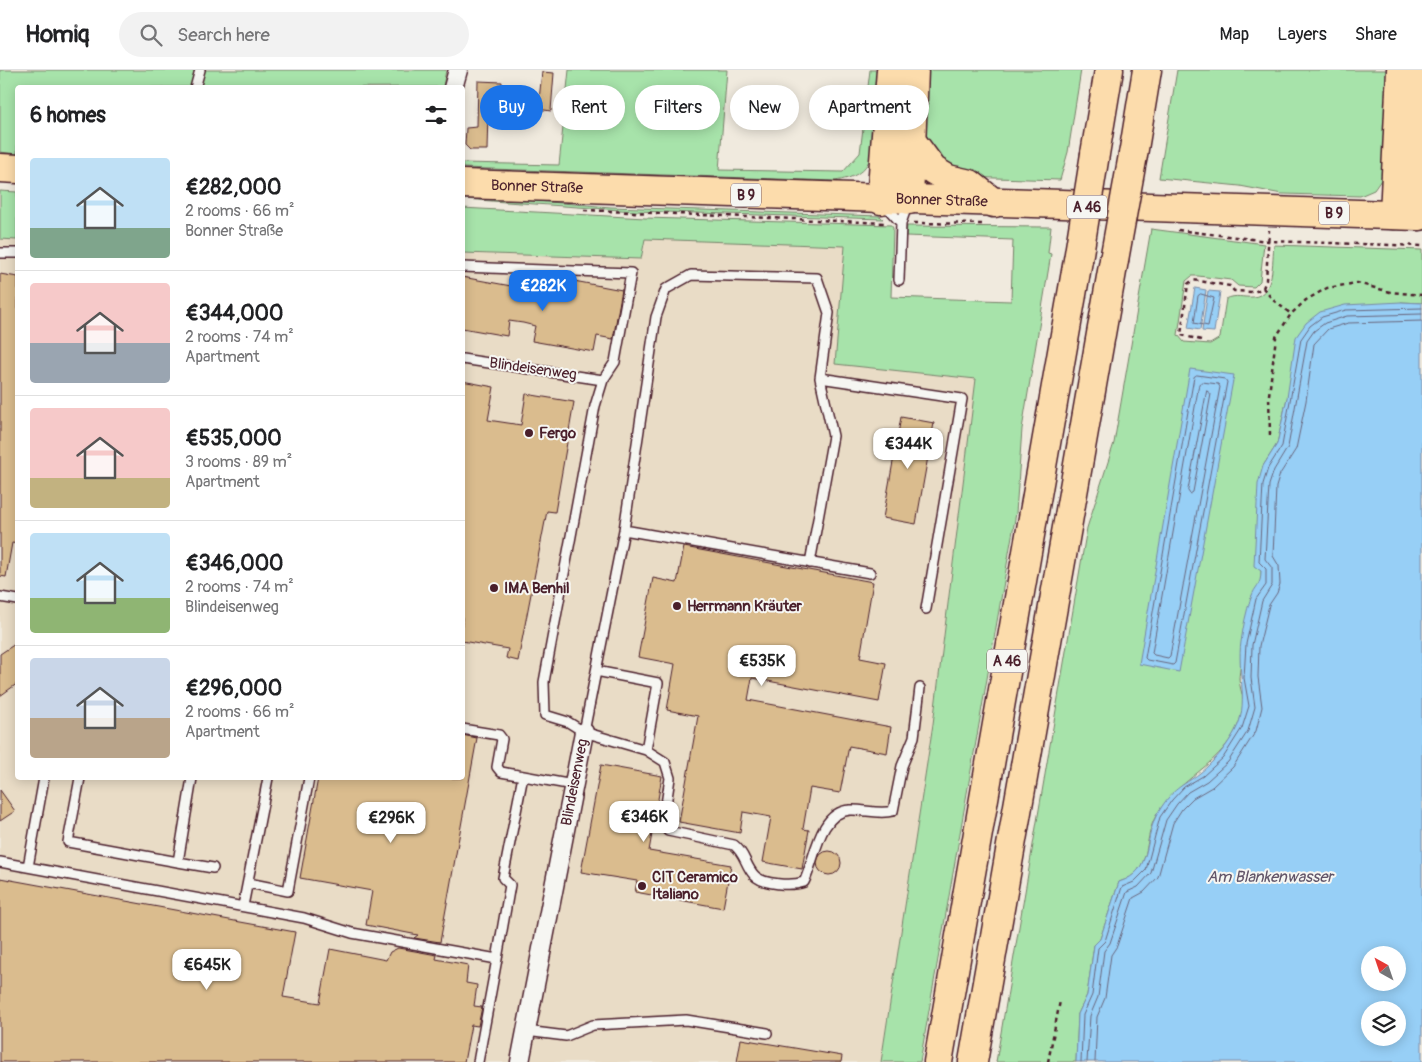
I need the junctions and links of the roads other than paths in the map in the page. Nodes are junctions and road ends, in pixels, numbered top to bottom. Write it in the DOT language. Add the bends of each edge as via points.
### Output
graph roads {
  1 [pos="200,70"];
  2 [pos="458,70"];
  3 [pos="891,70"];
  4 [pos="914,70"];
  5 [pos="1401,70"];
  6 [pos="1422,70"];
  7 [pos="1147,71"];
  8 [pos="1107,77"];
  9 [pos="196,85"];
  10 [pos="454,85"];
  11 [pos="1422,133"];
  12 [pos="912,140"];
  13 [pos="0,168"];
  14 [pos="15,169"];
  15 [pos="465,184"];
  16 [pos="881,200"];
  17 [pos="905,212"];
  18 [pos="992,214"];
  19 [pos="1412,216"];
  20 [pos="0,253"];
  21 [pos="15,253"];
  22 [pos="465,267"];
  23 [pos="899,280"];
  24 [pos="465,359"];
  25 [pos="820,378"];
  26 [pos="604,380"];
  27 [pos="624,530"];
  28 [pos="810,563"];
  29 [pos="870,573"];
  30 [pos="0,597"];
  31 [pos="15,600"];
  32 [pos="926,610"];
  33 [pos="596,671"];
  34 [pos="920,688"];
  35 [pos="465,729"];
  36 [pos="584,732"];
  37 [pos="646,750"];
  38 [pos="523,776"];
  39 [pos="44,780"];
  40 [pos="80,780"];
  41 [pos="192,780"];
  42 [pos="268,780"];
  43 [pos="309,780"];
  44 [pos="573,784"];
  45 [pos="0,862"];
  46 [pos="178,862"];
  47 [pos="28,867"];
  48 [pos="213,868"];
  49 [pos="248,883"];
  50 [pos="243,906"];
  51 [pos="497,959"];
  52 [pos="526,1031"];
  53 [pos="767,1033"];
  54 [pos="478,1062"];
  55 [pos="520,1062"];
  56 [pos="938,1062"];
  57 [pos="974,1062"];
  1 -- 9 [label="lane"];
  2 -- 10 [label="street"];
  3 -- 16 [label="main road"];
  4 -- 12 [label="main road"];
  5 -- 19 [label="main road"];
  6 -- 11 [label="main road"];
  7 -- 57 [label="main road, A 46, bridge"];
  8 -- 56 [label="main road, A 46, bridge"];
  11 -- 19 [label="main road"];
  12 -- 17 [label="main road"];
  12 -- 18 [label="main road" via="933,170 948,179 970,184"];
  13 -- 14 [label="main road"];
  15 -- 16 [label="main road, Bonner Straße / B 9"];
  16 -- 17 [label="main road, Bonner Straße / B 9"];
  17 -- 18 [label="main road, Bonner Straße / B 9"];
  17 -- 23 [label="lane"];
  18 -- 19 [label="main road, Bonner Straße / B 9" via="1270,212"];
  20 -- 21 [label="lane"];
  22 -- 26 [label="lane, Blindeisenweg" via="631,273 615,362"];
  24 -- 26 [label="lane, Blindeisenweg"];
  25 -- 27 [label="lane" via="829,313 817,278 691,275 666,289 656,317"];
  25 -- 28 [label="lane" via="833,436"];
  25 -- 32 [label="lane" via="962,399"];
  26 -- 36 [label="lane, Blindeisenweg" via="595,406 544,682 544,715 568,722"];
  27 -- 28 [label="lane"];
  27 -- 33 [label="lane"];
  28 -- 29 [label="lane"];
  30 -- 31 [label="lane"];
  33 -- 36 [label="lane"];
  33 -- 37 [label="lane" via="658,683"];
  34 -- 37 [label="lane" via="914,737 902,766 892,811 885,814 850,810 831,818 813,850 808,875 804,882 796,885 760,880 753,874 742,851 734,845 668,832 663,824 670,778 665,762"];
  35 -- 38 [label="lane" via="499,735 502,739 497,767 501,772"];
  36 -- 37 [label="lane"];
  36 -- 44 [label="street, Blindeisenweg"];
  38 -- 44 [label="lane"];
  38 -- 51 [label="lane" via="503,878 510,885"];
  39 -- 47 [label="lane"];
  40 -- 46 [label="lane" via="68,842"];
  41 -- 46 [label="lane"];
  42 -- 49 [label="lane"];
  43 -- 49 [label="lane" via="288,891"];
  44 -- 52 [label="street, Blindeisenweg"];
  45 -- 47 [label="lane"];
  46 -- 48 [label="lane"];
  47 -- 50 [label="lane"];
  49 -- 50 [label="lane"];
  50 -- 51 [label="lane" via="304,918 352,933"];
  51 -- 54 [label="lane"];
  52 -- 53 [label="lane" via="566,1036 593,1025 686,1020"];
  52 -- 55 [label="street, Blindeisenweg"];
}
